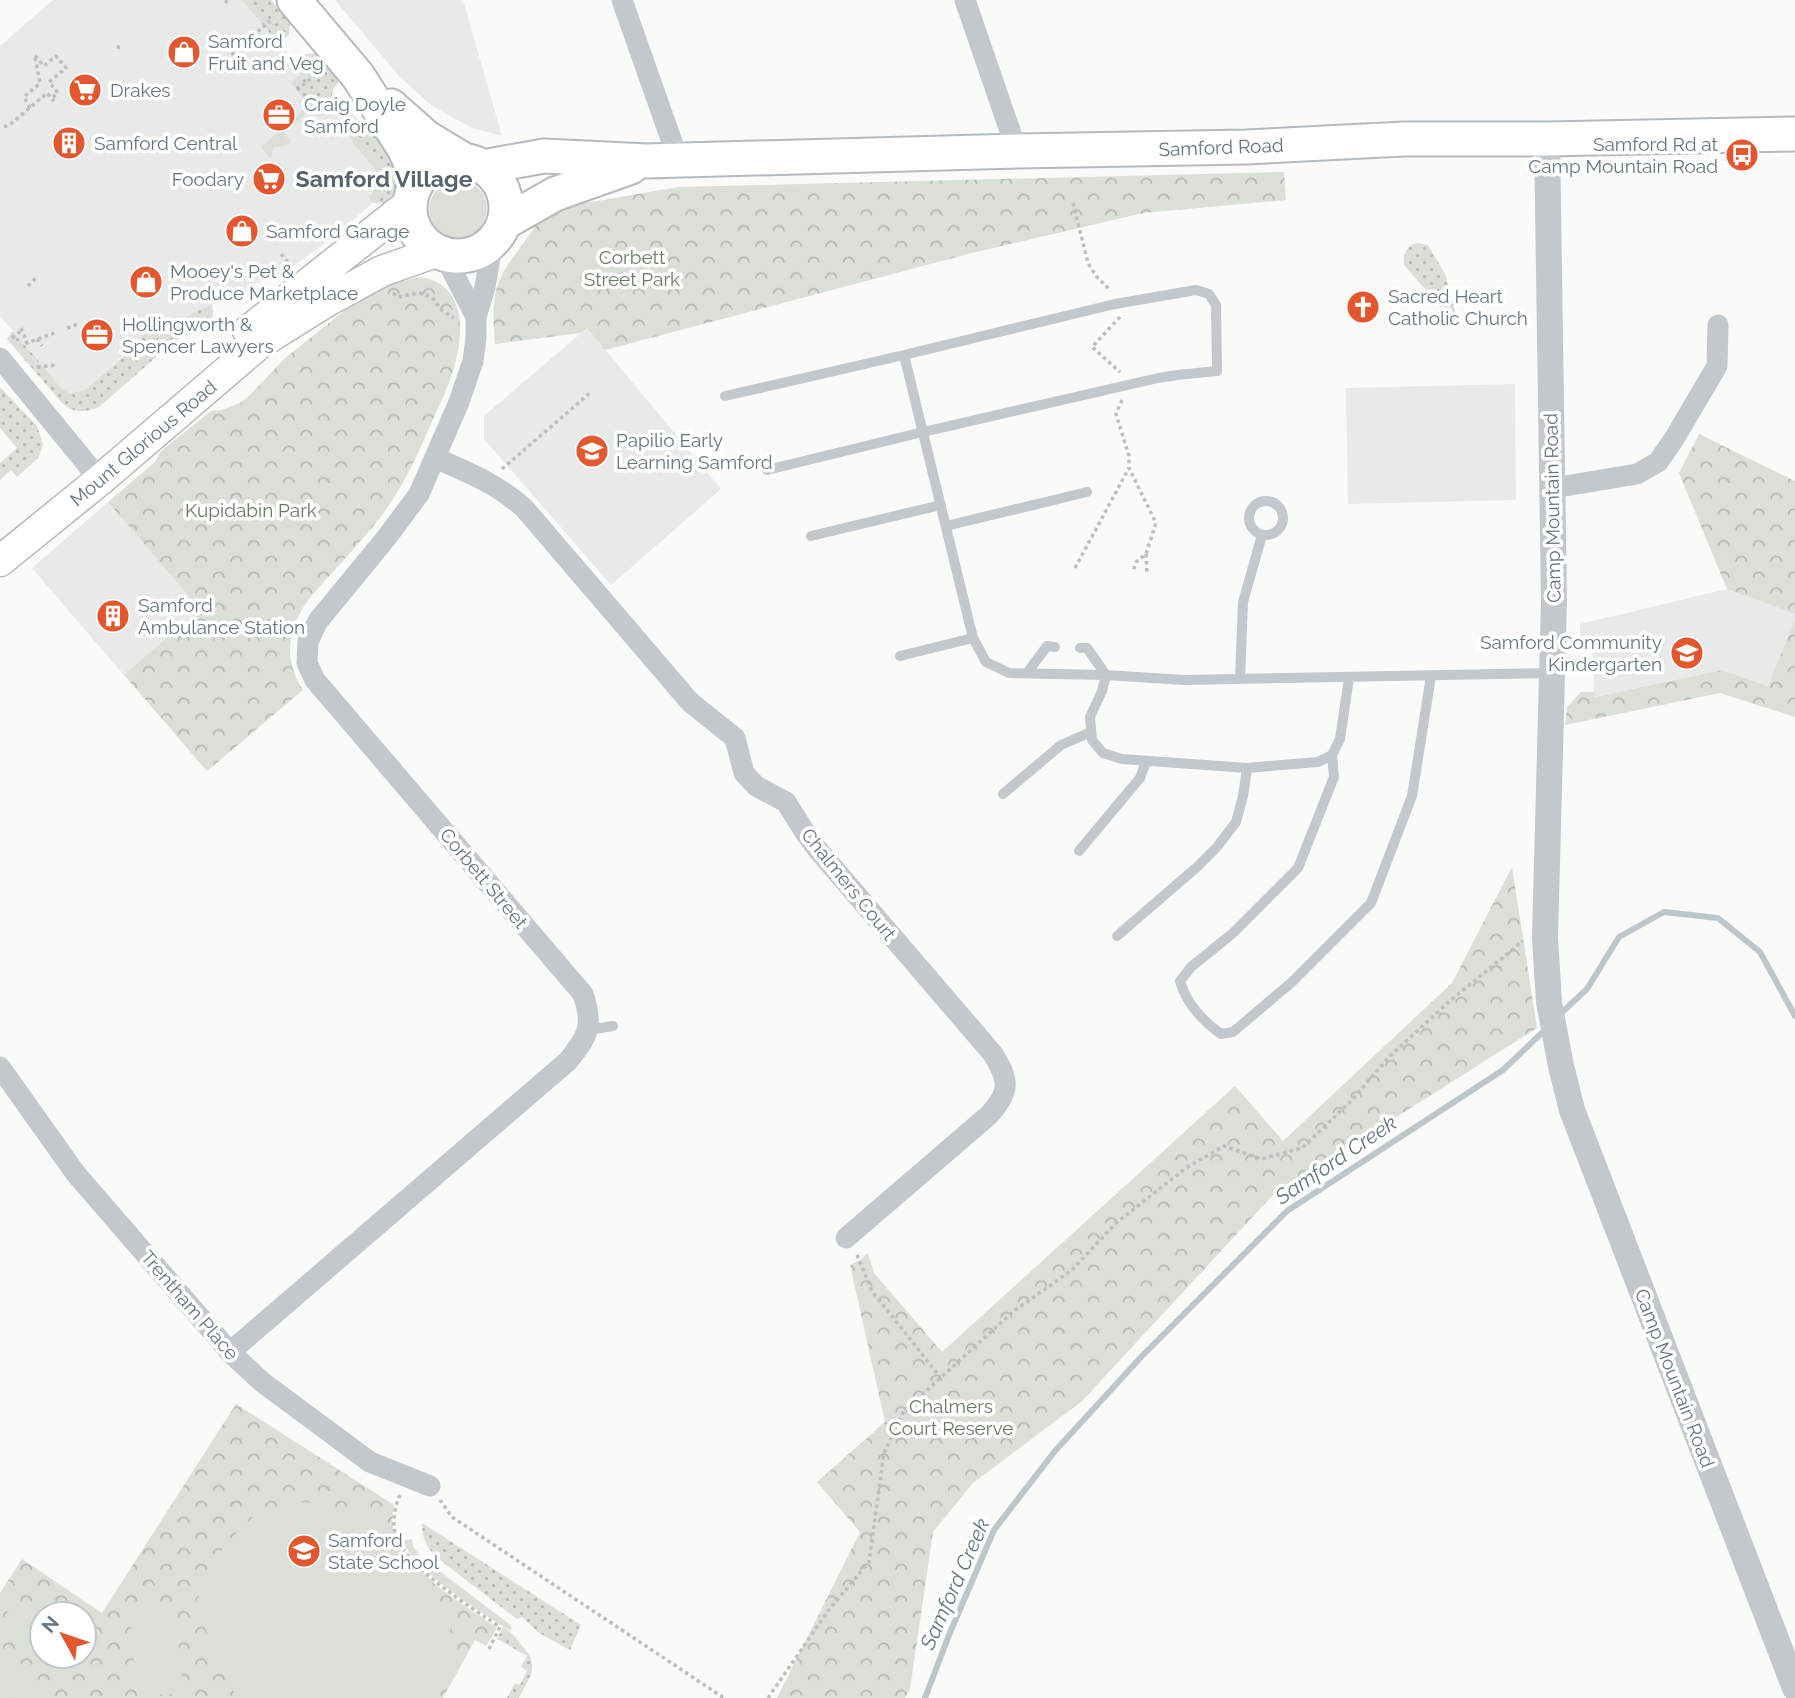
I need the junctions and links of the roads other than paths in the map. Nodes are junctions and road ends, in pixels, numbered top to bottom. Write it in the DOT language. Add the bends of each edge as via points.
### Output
graph roads {
  1 [pos="622,0"];
  2 [pos="965,0"];
  3 [pos="282,10"];
  4 [pos="358,76"];
  5 [pos="1795,134"];
  6 [pos="1547,139"];
  7 [pos="1017,151"];
  8 [pos="662,160"];
  9 [pos="474,164"];
  10 [pos="414,191"];
  11 [pos="498,232"];
  12 [pos="440,253"];
  13 [pos="337,260"];
  14 [pos="383,284"];
  15 [pos="467,318"];
  16 [pos="1718,325"];
  17 [pos="904,355"];
  18 [pos="0,358"];
  19 [pos="725,396"];
  20 [pos="923,432"];
  21 [pos="435,458"];
  22 [pos="767,470"];
  23 [pos="94,473"];
  24 [pos="1553,488"];
  25 [pos="1087,492"];
  26 [pos="941,505"];
  27 [pos="946,526"];
  28 [pos="1262,535"];
  29 [pos="811,536"];
  30 [pos="0,546"];
  31 [pos="0,561"];
  32 [pos="973,639"];
  33 [pos="1055,647"];
  34 [pos="1080,648"];
  35 [pos="900,656"];
  36 [pos="1027,673"];
  37 [pos="1552,673"];
  38 [pos="1106,675"];
  39 [pos="1431,676"];
  40 [pos="1349,678"];
  41 [pos="1240,679"];
  42 [pos="1091,732"];
  43 [pos="1332,755"];
  44 [pos="1146,762"];
  45 [pos="1247,768"];
  46 [pos="1003,794"];
  47 [pos="1079,851"];
  48 [pos="1117,936"];
  49 [pos="613,1026"];
  50 [pos="588,1030"];
  51 [pos="0,1067"];
  52 [pos="846,1238"];
  53 [pos="230,1352"];
  54 [pos="430,1486"];
  55 [pos="1795,1688"];
  1 -- 8 [label="street"];
  2 -- 7 [label="street"];
  3 -- 4 [label="main road"];
  4 -- 9 [label="main road" via="426,137"];
  4 -- 10 [label="main road" via="404,148"];
  5 -- 6 [label="main road, Samford Road"];
  6 -- 7 [label="main road, Samford Road"];
  6 -- 24 [label="street, Camp Mountain Road"];
  7 -- 8 [label="main road, Samford Road"];
  8 -- 9 [label="main road, Samford Road" via="544,156"];
  8 -- 11 [label="main road, Samford Road" via="555,194"];
  9 -- 10 [label="main road" via="451,160 439,164 427,171"];
  9 -- 11 [label="main road" via="495,178 503,192 506,208"];
  10 -- 12 [label="main road" via="410,218 415,232"];
  10 -- 13 [label="main road, Mount Glorious Road"];
  11 -- 12 [label="main road" via="482,250 470,255"];
  11 -- 15 [label="street, Corbett Street" via="485,287"];
  12 -- 14 [label="main road, Mount Glorious Road" via="382,271"];
  12 -- 15 [label="street"];
  13 -- 14 [label="main road"];
  13 -- 23 [label="main road, Mount Glorious Road" via="213,358"];
  14 -- 23 [label="main road, Mount Glorious Road" via="329,300 260,343"];
  15 -- 21 [label="street, Corbett Street" via="476,338 472,361"];
  16 -- 24 [label="street" via="1717,366 1658,461 1637,474"];
  17 -- 19 [label="lane"];
  17 -- 20 [label="lane"];
  17 -- 20 [label="lane" via="1115,304 1196,290 1209,294 1216,305 1217,371 1177,374"];
  18 -- 23 [label="street"];
  20 -- 22 [label="lane"];
  20 -- 26 [label="lane"];
  21 -- 50 [label="street, Corbett Street" via="419,494 318,621 309,641 307,663 315,680 583,994 589,1011"];
  21 -- 52 [label="street, Chalmers Court" via="482,478 524,508 691,702 735,738 744,773 756,786 786,802 818,850 1004,1072 1003,1096 989,1115"];
  23 -- 30 [label="main road, Mount Glorious Road"];
  23 -- 31 [label="main road, Mount Glorious Road"];
  24 -- 37 [label="street, Camp Mountain Road"];
  25 -- 27 [label="lane"];
  26 -- 27 [label="lane"];
  26 -- 29 [label="lane"];
  27 -- 32 [label="lane"];
  28 -- 41 [label="lane" via="1242,602"];
  32 -- 35 [label="lane"];
  32 -- 36 [label="lane" via="986,662 1009,673"];
  33 -- 36 [label="lane" via="1047,646"];
  34 -- 38 [label="lane" via="1087,648"];
  36 -- 38 [label="lane"];
  37 -- 39 [label="lane"];
  37 -- 55 [label="street, Camp Mountain Road" via="1545,937 1549,1002 1561,1066 1572,1110"];
  38 -- 41 [label="lane"];
  38 -- 42 [label="lane" via="1090,717"];
  39 -- 40 [label="lane"];
  39 -- 43 [label="lane" via="1412,796 1371,903 1293,982 1233,1032 1221,1034 1184,995 1180,981 1298,869 1334,777"];
  40 -- 41 [label="lane"];
  40 -- 43 [label="lane" via="1340,739"];
  42 -- 44 [label="lane" via="1103,753"];
  42 -- 46 [label="lane" via="1061,745"];
  43 -- 45 [label="lane" via="1318,762"];
  44 -- 45 [label="lane"];
  44 -- 47 [label="lane" via="1140,778"];
  45 -- 48 [label="lane" via="1236,822 1217,847"];
  49 -- 50 [label="lane"];
  50 -- 53 [label="street" via="568,1061"];
  51 -- 53 [label="street, Trentham Place" via="76,1174"];
  53 -- 54 [label="street, Trentham Place" via="262,1382 370,1462"];
}
